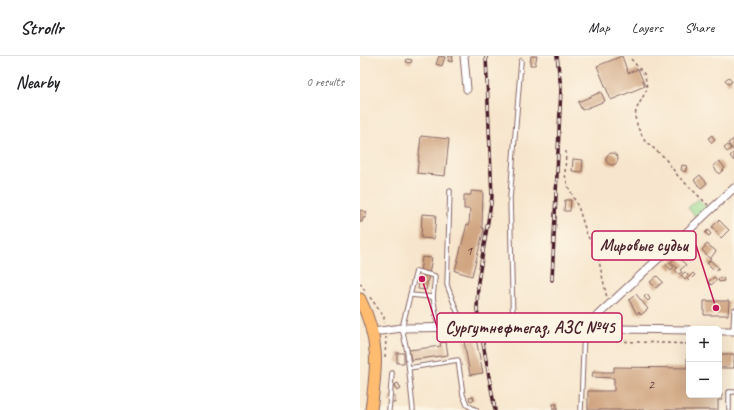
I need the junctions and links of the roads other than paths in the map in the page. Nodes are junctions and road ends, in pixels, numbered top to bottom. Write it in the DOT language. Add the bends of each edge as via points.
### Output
graph roads {
  1 [pos="464,56"];
  2 [pos="520,61"];
  3 [pos="467,89"];
  4 [pos="734,188"];
  5 [pos="450,191"];
  6 [pos="410,295"];
  7 [pos="433,297"];
  8 [pos="360,299"];
  9 [pos="734,310"];
  10 [pos="438,327"];
  11 [pos="463,327"];
  12 [pos="513,327"];
  13 [pos="402,328"];
  14 [pos="584,328"];
  15 [pos="686,330"];
  16 [pos="722,331"];
  17 [pos="734,331"];
  18 [pos="373,332"];
  19 [pos="408,368"];
  20 [pos="392,373"];
  21 [pos="734,392"];
  22 [pos="371,410"];
  23 [pos="389,410"];
  24 [pos="413,410"];
  25 [pos="476,410"];
  26 [pos="581,410"];
  27 [pos="729,410"];
  1 -- 3 [label="street"];
  2 -- 12 [label="lane" via="510,198"];
  4 -- 14 [label="street"];
  5 -- 11 [label="lane" via="447,285"];
  6 -- 7 [label="lane"];
  6 -- 7 [label="lane" via="416,271 435,276"];
  6 -- 13 [label="lane"];
  7 -- 10 [label="lane"];
  8 -- 18 [label="main road"];
  9 -- 17 [label="lane"];
  10 -- 11 [label="street"];
  10 -- 13 [label="street"];
  11 -- 12 [label="street"];
  12 -- 14 [label="street"];
  13 -- 18 [label="street"];
  13 -- 19 [label="lane"];
  14 -- 15 [label="street"];
  14 -- 26 [label="lane"];
  16 -- 17 [label="street"];
  18 -- 22 [label="main road" via="376,357"];
  19 -- 24 [label="lane"];
  19 -- 25 [label="lane" via="458,360 465,400 467,405"];
  20 -- 23 [label="lane"];
  21 -- 27 [label="lane" via="729,392"];
}
